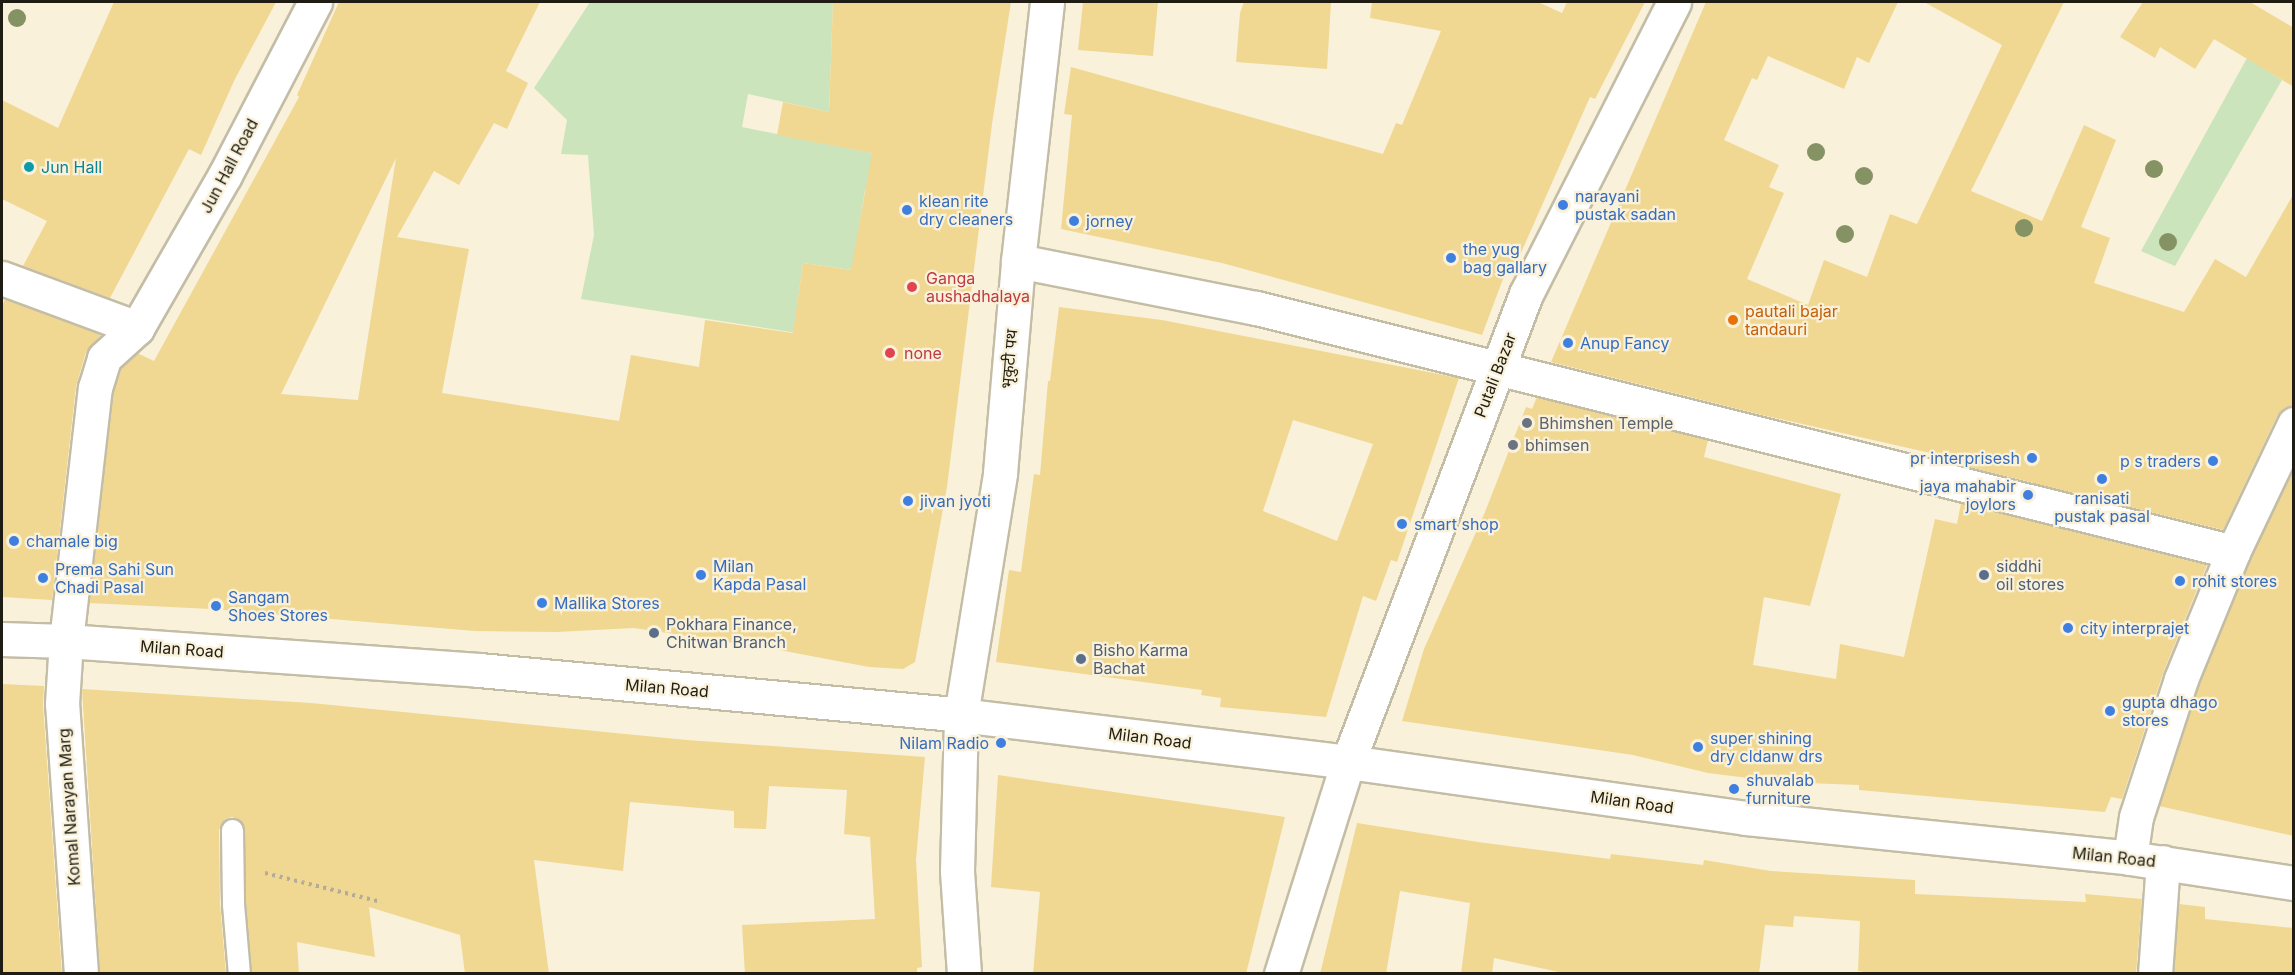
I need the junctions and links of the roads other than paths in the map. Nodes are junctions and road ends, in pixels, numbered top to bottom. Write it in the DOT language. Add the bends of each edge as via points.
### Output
graph roads {
  1 [pos="315,2"];
  2 [pos="1047,2"];
  3 [pos="1674,2"];
  4 [pos="1018,261"];
  5 [pos="2,278"];
  6 [pos="138,328"];
  7 [pos="1497,370"];
  8 [pos="2294,424"];
  9 [pos="2233,552"];
  10 [pos="2,639"];
  11 [pos="66,641"];
  12 [pos="962,716"];
  13 [pos="1348,762"];
  14 [pos="232,830"];
  15 [pos="2130,858"];
  16 [pos="2163,862"];
  17 [pos="2294,883"];
  18 [pos="81,974"];
  19 [pos="239,974"];
  20 [pos="964,974"];
  21 [pos="1281,974"];
  22 [pos="2155,974"];
  1 -- 6 [label="street, Jun Hall Road" via="225,175"];
  2 -- 4 [label="street, भृकुटी पथ"];
  3 -- 7 [label="street, Putali Bazar" via="1526,294"];
  4 -- 7 [label="street" via="1256,308"];
  4 -- 12 [label="street, भृकुटी पथ" via="1000,473"];
  5 -- 6 [label="street"];
  6 -- 11 [label="street, Jun Hall Road" via="104,358 95,388"];
  7 -- 9 [label="street"];
  7 -- 13 [label="street, Putali Bazar"];
  8 -- 9 [label="street"];
  9 -- 15 [label="street" via="2181,680 2136,817"];
  10 -- 11 [label="street, Milan Road"];
  11 -- 12 [label="street, Milan Road" via="479,670"];
  11 -- 18 [label="street, Komal Narayan Marg" via="62,704"];
  12 -- 13 [label="street, Milan Road"];
  12 -- 20 [label="street, भृकुटी पथ" via="957,871"];
  13 -- 15 [label="street, Milan Road" via="1746,818"];
  13 -- 21 [label="street, Putali Bazar"];
  14 -- 19 [label="lane"];
  15 -- 16 [label="street, Milan Road"];
  16 -- 17 [label="street, Milan Road"];
  16 -- 22 [label="street"];
}
